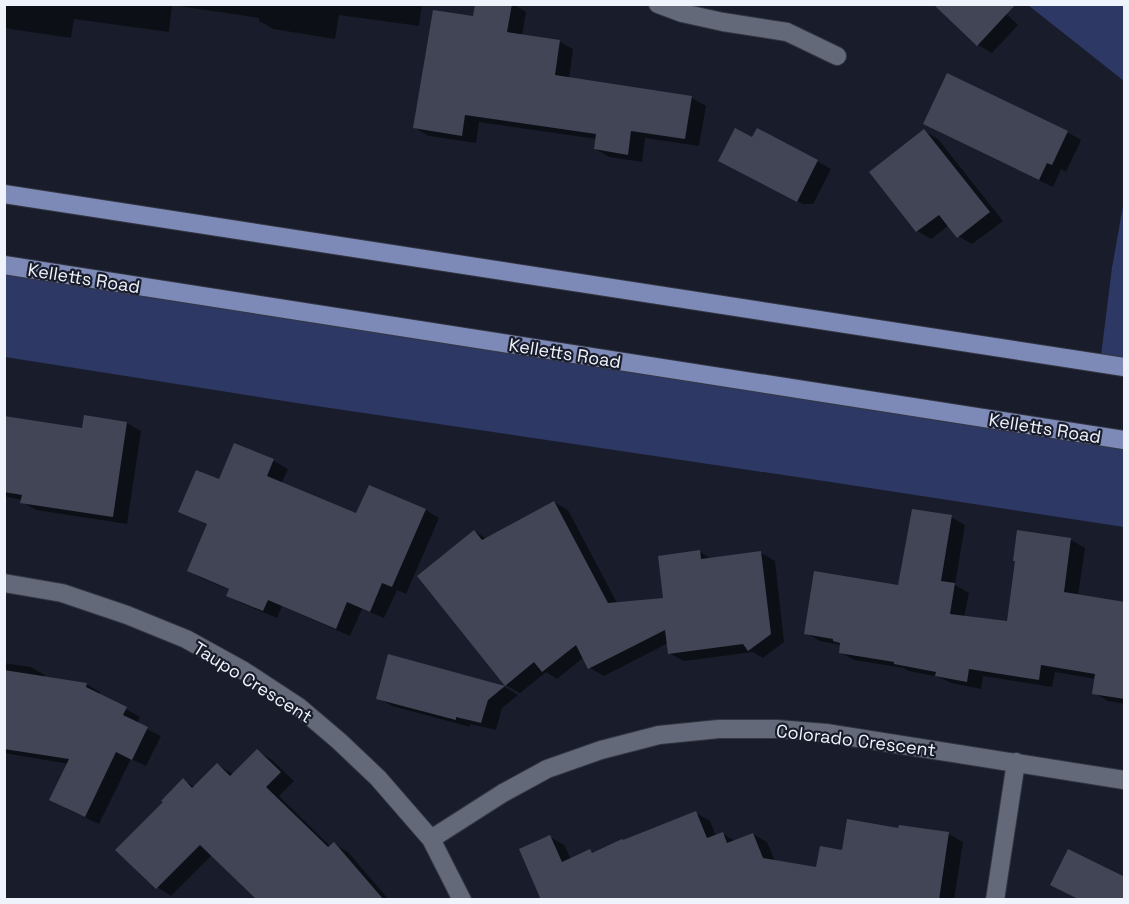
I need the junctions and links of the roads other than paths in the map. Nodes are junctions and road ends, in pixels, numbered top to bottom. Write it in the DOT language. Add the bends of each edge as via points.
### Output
graph roads {
  1 [pos="658,4"];
  2 [pos="837,56"];
  3 [pos="4,194"];
  4 [pos="4,265"];
  5 [pos="1125,367"];
  6 [pos="1125,440"];
  7 [pos="4,584"];
  8 [pos="1016,762"];
  9 [pos="1125,780"];
  10 [pos="431,839"];
  11 [pos="462,900"];
  12 [pos="995,900"];
  1 -- 2 [label="street" via="723,22 787,32"];
  3 -- 5 [label="main road"];
  4 -- 6 [label="main road, Kelletts Road"];
  7 -- 10 [label="street, Taupo Crescent" via="62,592 127,615 186,639 244,671 339,741 378,778"];
  8 -- 9 [label="street, Colorado Crescent"];
  8 -- 10 [label="street, Colorado Crescent" via="777,729 660,735 547,769"];
  8 -- 12 [label="street"];
  10 -- 11 [label="street, Taupo Crescent"];
}
